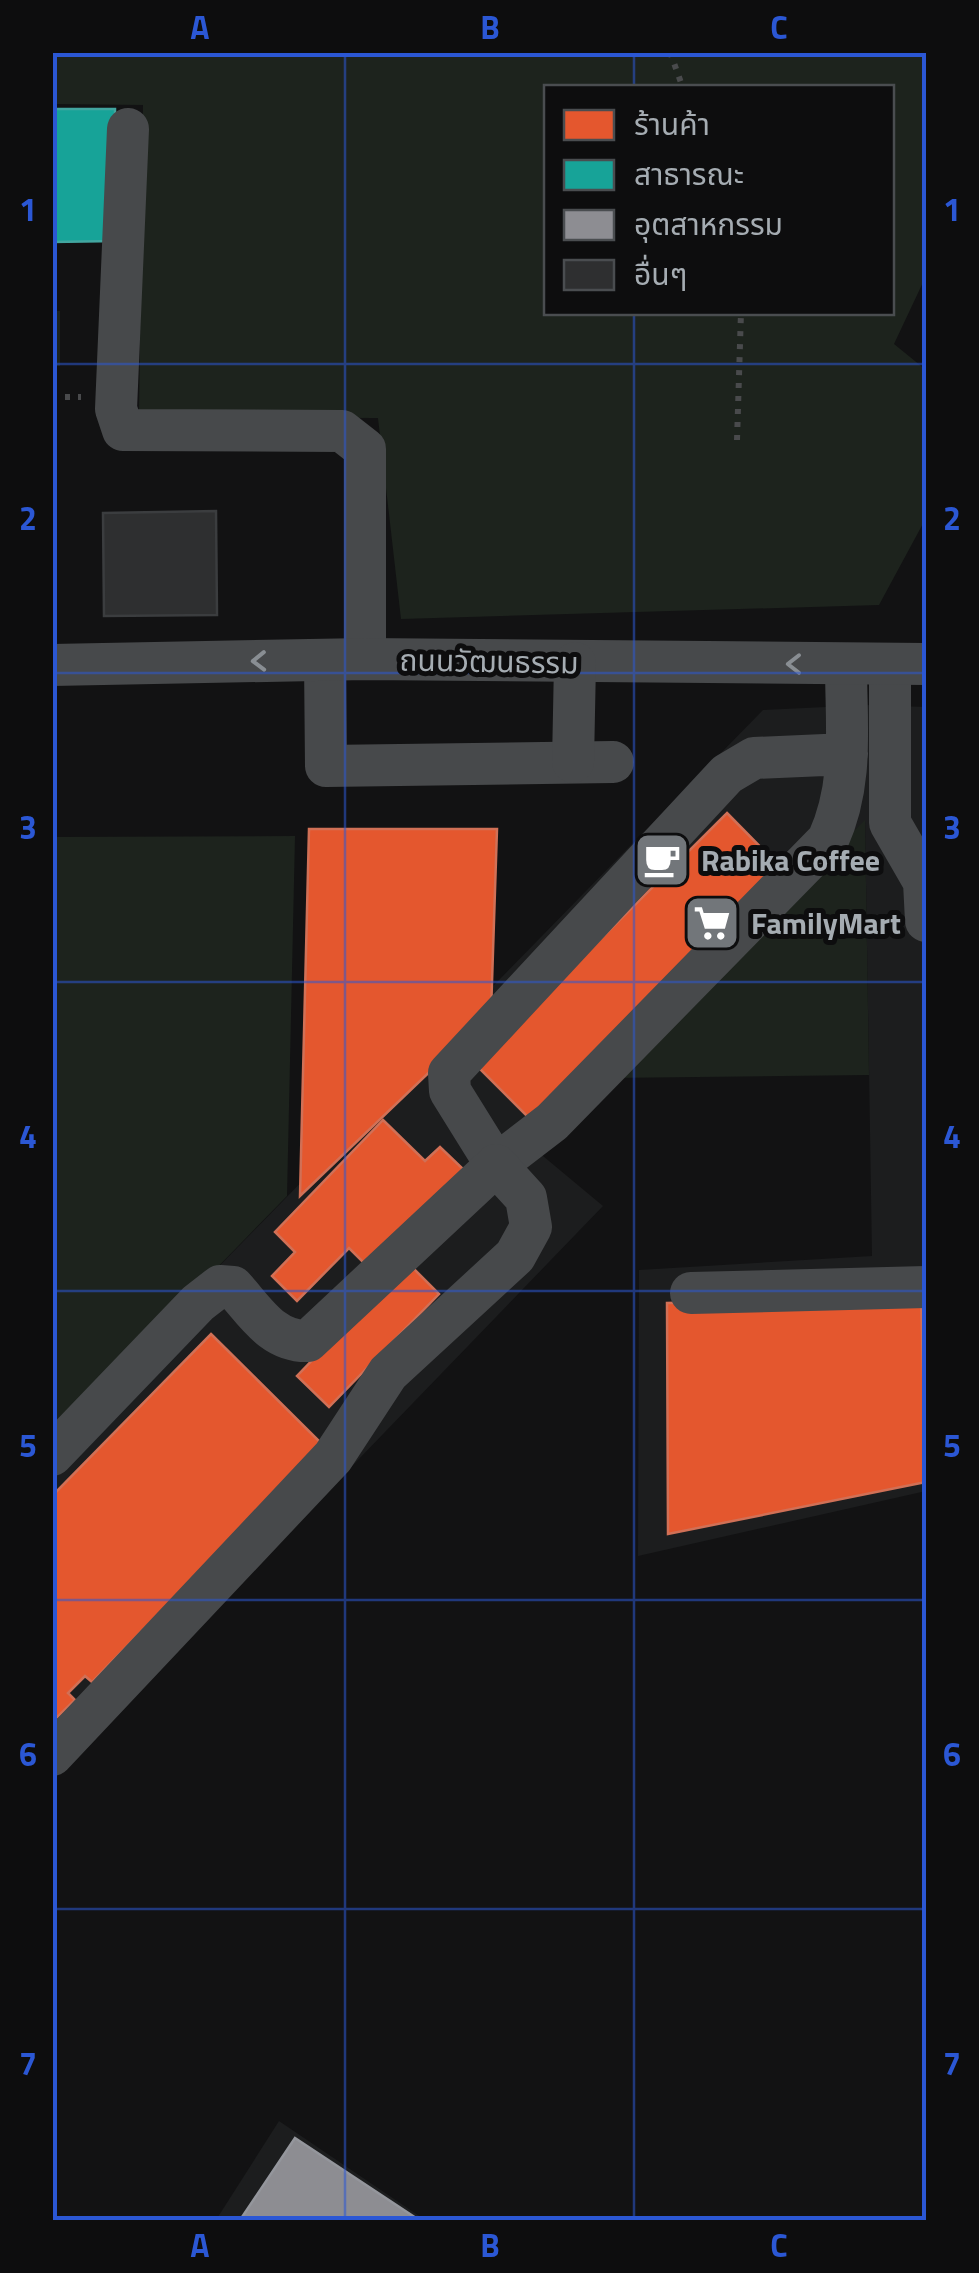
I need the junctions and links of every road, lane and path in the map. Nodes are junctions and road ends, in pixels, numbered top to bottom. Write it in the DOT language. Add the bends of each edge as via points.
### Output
graph roads {
  1 [pos="670,52"];
  2 [pos="682,85"];
  3 [pos="128,129"];
  4 [pos="741,315"];
  5 [pos="737,440"];
  6 [pos="345,660"];
  7 [pos="575,662"];
  8 [pos="52,664"];
  9 [pos="846,664"];
  10 [pos="908,664"];
  11 [pos="846,754"];
  12 [pos="926,895"];
  13 [pos="496,1165"];
  14 [pos="926,1287"];
  15 [pos="691,1292"];
  16 [pos="52,1455"];
  17 [pos="52,1755"];
  1 -- 2 [label="path"];
  3 -- 6 [label="street" via="116,409 124,430 342,431 364,449"];
  4 -- 5 [label="path"];
  6 -- 7 [label="street, ถนนวัฒนธรรม"];
  6 -- 7 [label="street" via="326,766 593,762"];
  6 -- 8 [label="street, ถนนวัฒนธรรม, one-way"];
  9 -- 7 [label="street, ถนนวัฒนธรรม, one-way"];
  9 -- 10 [label="street, ถนนวัฒนธรรม"];
  9 -- 11 [label="street"];
  10 -- 12 [label="street" via="890,823"];
  11 -- 13 [label="street" via="844,805 828,840 552,1122"];
  11 -- 13 [label="street" via="754,758 727,774 449,1073 450,1092"];
  13 -- 16 [label="street" via="308,1340 290,1342 233,1286 220,1286"];
  13 -- 17 [label="street" via="526,1198 531,1226 515,1256 388,1373 333,1458"];
  14 -- 15 [label="street"];
}
